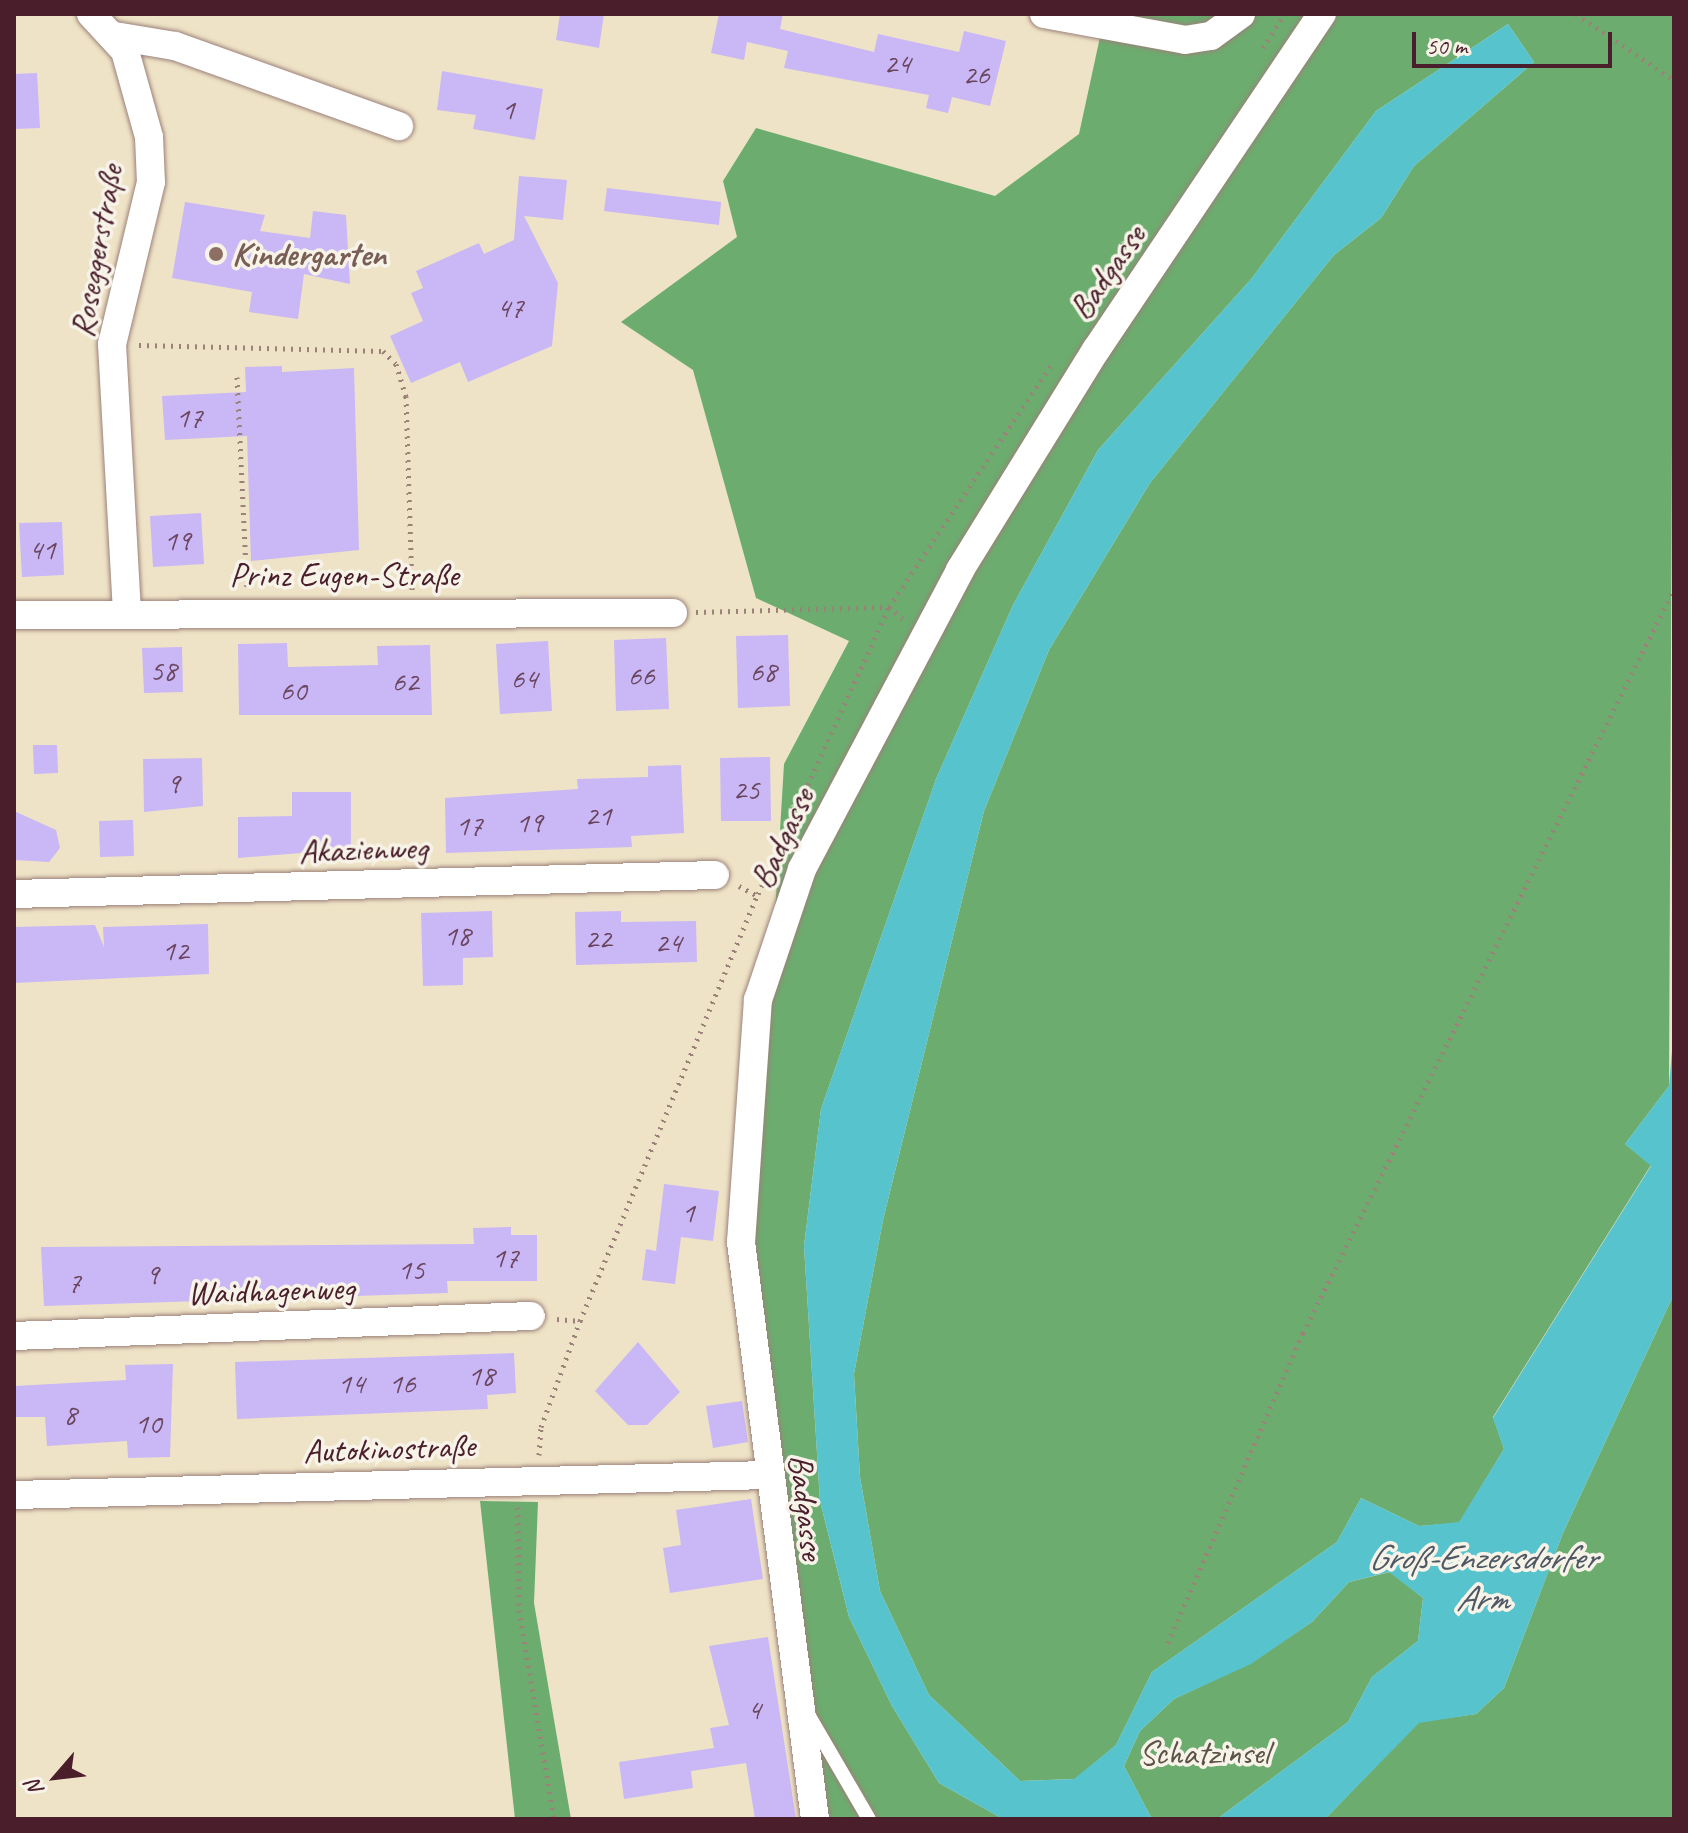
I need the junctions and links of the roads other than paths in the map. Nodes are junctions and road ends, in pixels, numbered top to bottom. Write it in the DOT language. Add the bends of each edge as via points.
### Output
graph roads {
  1 [pos="91,14"];
  2 [pos="1044,14"];
  3 [pos="1241,14"];
  4 [pos="1322,14"];
  5 [pos="115,36"];
  6 [pos="399,126"];
  7 [pos="673,613"];
  8 [pos="127,614"];
  9 [pos="14,615"];
  10 [pos="715,875"];
  11 [pos="14,894"];
  12 [pos="531,1316"];
  13 [pos="14,1336"];
  14 [pos="766,1475"];
  15 [pos="14,1495"];
  16 [pos="795,1696"];
  17 [pos="815,1819"];
  18 [pos="869,1819"];
  1 -- 5 [label="street, Roseggerstraße"];
  2 -- 3 [label="street" via="1185,40 1211,36"];
  4 -- 14 [label="street, Badgasse" via="1096,350 924,638 802,869 758,1000 748,1076 741,1242"];
  5 -- 6 [label="street" via="175,46"];
  5 -- 8 [label="street, Roseggerstraße" via="141,91 151,182 112,344"];
  7 -- 8 [label="street, Prinz Eugen-Straße" via="248,609"];
  8 -- 9 [label="street, Prinz Eugen-Straße"];
  10 -- 11 [label="street, Akazienweg"];
  12 -- 13 [label="street, Waidhagenweg"];
  14 -- 15 [label="street, Autokinostraße"];
  14 -- 16 [label="street, Badgasse"];
  16 -- 17 [label="street, Badgasse"];
  16 -- 18 [label="lane"];
}
